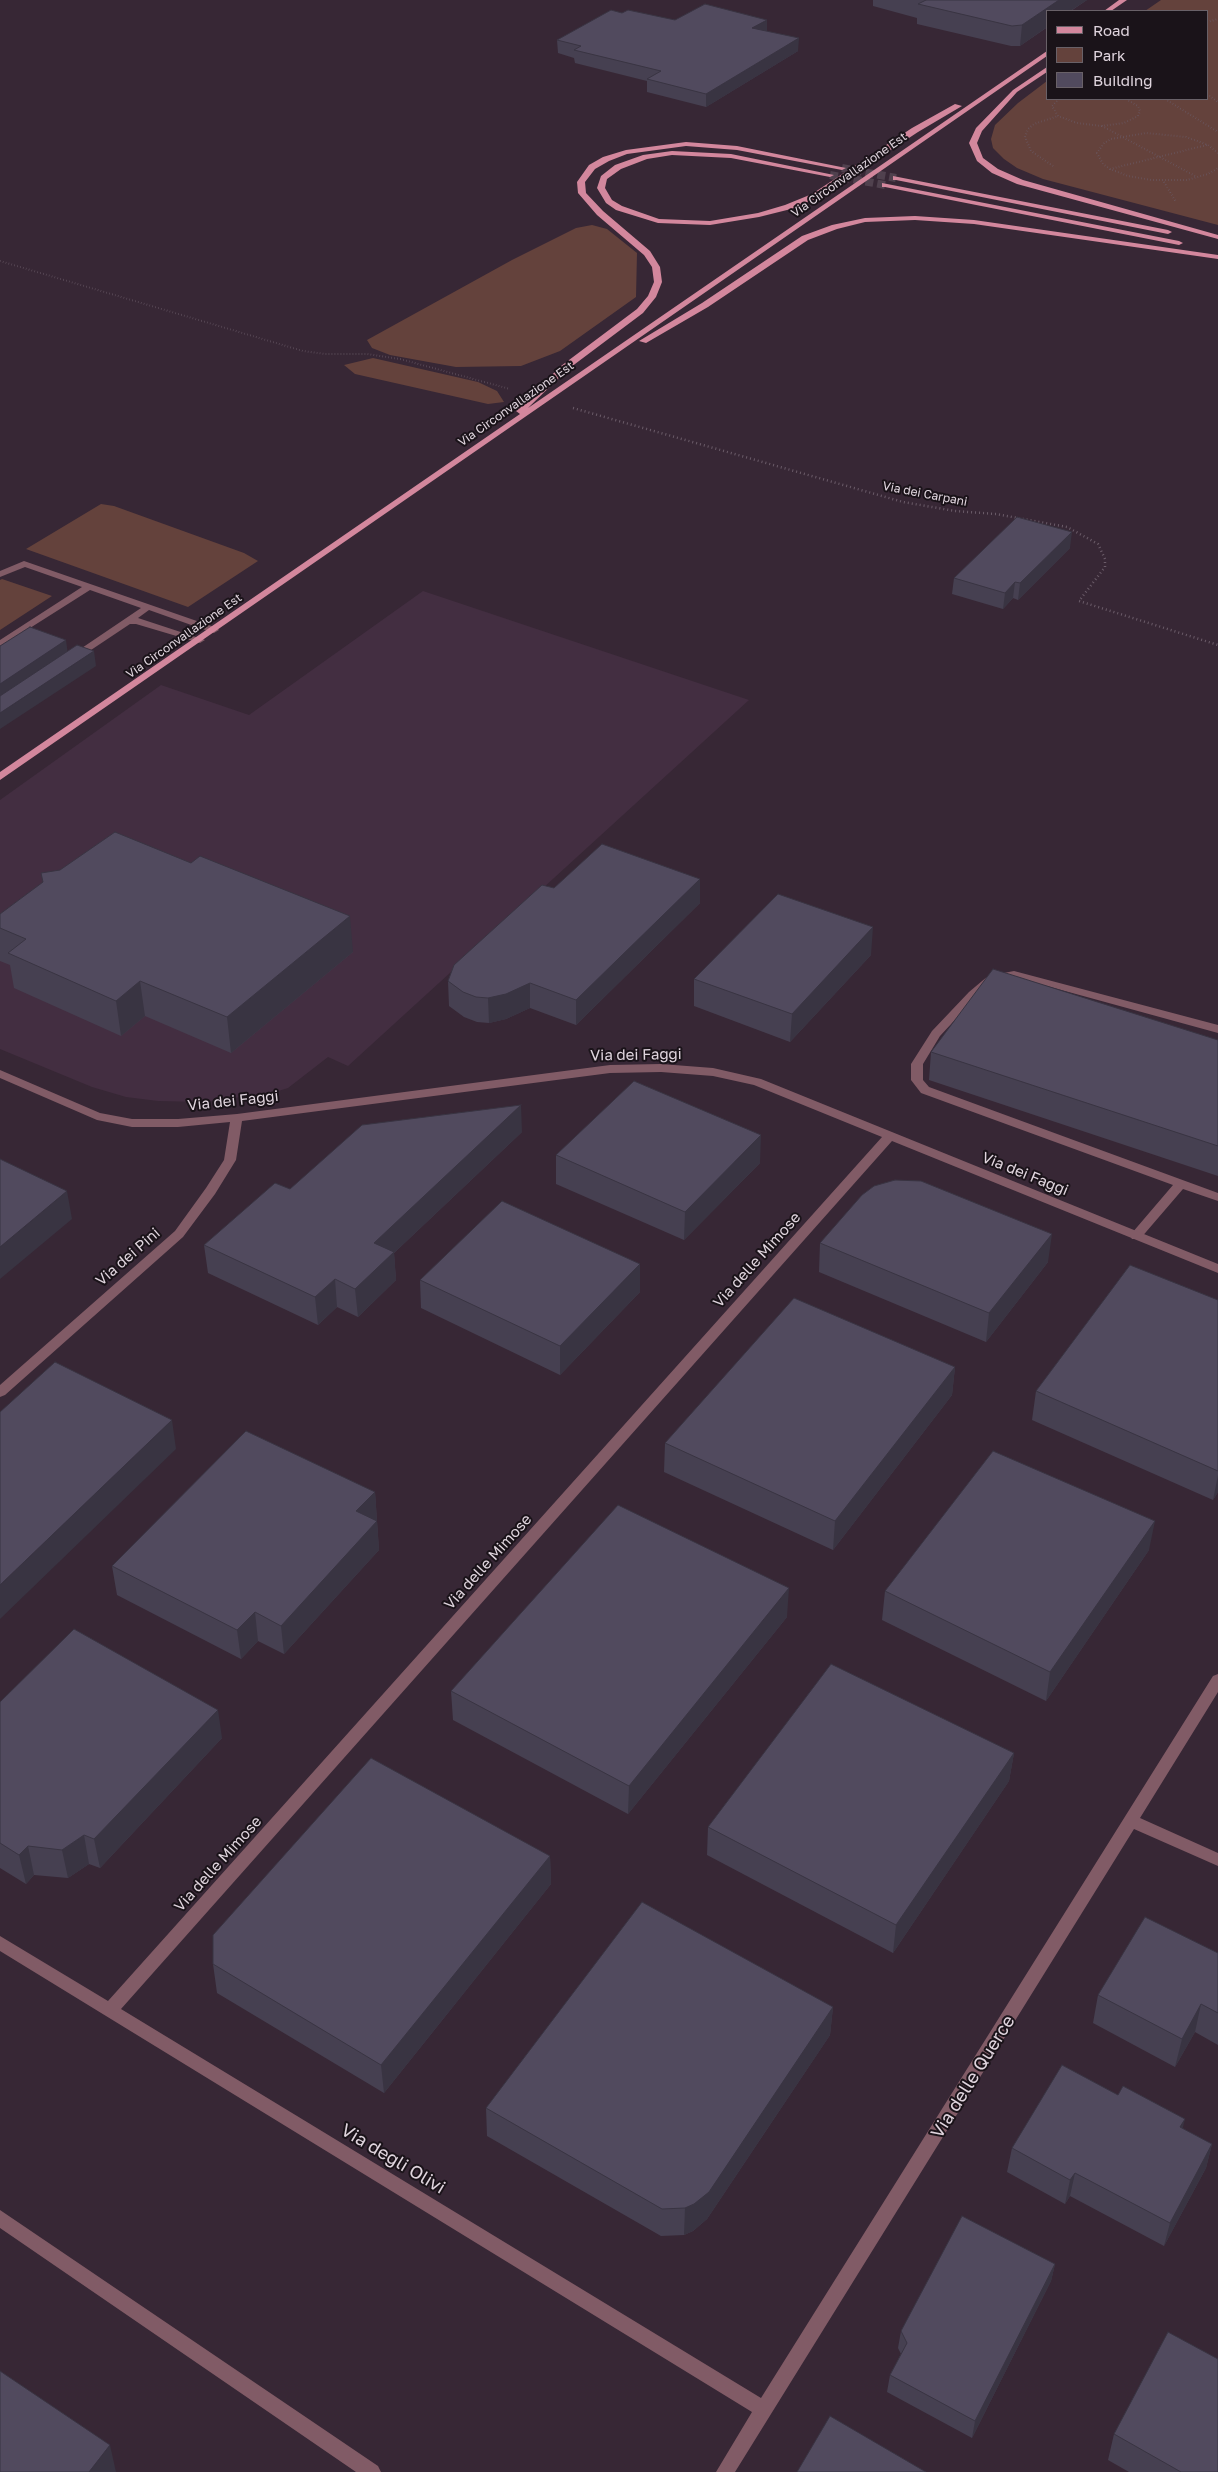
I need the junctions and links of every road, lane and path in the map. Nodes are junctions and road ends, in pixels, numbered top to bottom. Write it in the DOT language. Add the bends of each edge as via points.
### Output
graph roads {
  1 [pos="1124,0"];
  2 [pos="1109,10"];
  3 [pos="1046,54"];
  4 [pos="1046,70"];
  5 [pos="992,90"];
  6 [pos="1058,100"];
  7 [pos="1128,100"];
  8 [pos="1167,100"];
  9 [pos="1058,116"];
  10 [pos="1101,126"];
  11 [pos="1218,132"];
  12 [pos="1121,136"];
  13 [pos="1208,145"];
  14 [pos="1218,153"];
  15 [pos="1159,156"];
  16 [pos="1054,166"];
  17 [pos="842,168"];
  18 [pos="1218,168"];
  19 [pos="1110,169"];
  20 [pos="830,175"];
  21 [pos="896,178"];
  22 [pos="1198,178"];
  23 [pos="1163,181"];
  24 [pos="885,185"];
  25 [pos="1171,204"];
  26 [pos="1218,237"];
  27 [pos="1218,241"];
  28 [pos="1218,251"];
  29 [pos="1218,258"];
  30 [pos="0,261"];
  31 [pos="582,374"];
  32 [pos="533,396"];
  33 [pos="544,400"];
  34 [pos="512,422"];
  35 [pos="0,574"];
  36 [pos="89,586"];
  37 [pos="148,607"];
  38 [pos="128,621"];
  39 [pos="214,630"];
  40 [pos="200,640"];
  41 [pos="0,644"];
  42 [pos="1218,645"];
  43 [pos="64,664"];
  44 [pos="0,777"];
  45 [pos="1218,1030"];
  46 [pos="0,1074"];
  47 [pos="237,1118"];
  48 [pos="890,1136"];
  49 [pos="1181,1183"];
  50 [pos="1218,1197"];
  51 [pos="1136,1236"];
  52 [pos="1218,1269"];
  53 [pos="0,1392"];
  54 [pos="1218,1680"];
  55 [pos="1132,1820"];
  56 [pos="1218,1860"];
  57 [pos="0,1942"];
  58 [pos="110,2010"];
  59 [pos="0,2218"];
  60 [pos="764,2410"];
  61 [pos="372,2472"];
  62 [pos="725,2472"];
  1 -- 2 [label="main road"];
  3 -- 5 [label="main road, Via Circonvallazione Est"];
  4 -- 26 [label="main road" via="1015,92 979,130 973,143 984,163 1003,176 1028,185"];
  5 -- 20 [label="main road" via="932,119 815,196 759,215 702,223 658,221 619,208 609,201 601,188 604,178 618,167 646,157 672,153 726,155"];
  5 -- 31 [label="main road, Via Circonvallazione Est"];
  6 -- 9 [label="path" via="1052,106"];
  7 -- 10 [label="path" via="1138,106 1138,116 1124,123"];
  8 -- 11 [label="path"];
  9 -- 10 [label="path" via="1077,123"];
  9 -- 16 [label="path" via="1034,124 1024,137 1031,151"];
  10 -- 12 [label="path"];
  12 -- 13 [label="path" via="1174,134"];
  12 -- 15 [label="path"];
  12 -- 19 [label="path" via="1104,143 1097,153"];
  13 -- 14 [label="path"];
  13 -- 15 [label="path"];
  15 -- 19 [label="path"];
  15 -- 22 [label="path"];
  17 -- 32 [label="main road" via="700,144 635,150 592,168 581,182 582,194 647,253 656,267 658,282 647,304 632,319 564,368"];
  18 -- 22 [label="path"];
  19 -- 23 [label="path" via="1134,178"];
  21 -- 27 [label="main road"];
  22 -- 23 [label="path"];
  23 -- 25 [label="path" via="1178,205"];
  24 -- 28 [label="main road"];
  29 -- 31 [label="main road" via="941,219 895,218 855,222 805,238 705,305"];
  30 -- 32 [label="path" via="303,350 400,359"];
  31 -- 33 [label="main road, Via Circonvallazione Est"];
  32 -- 34 [label="main road"];
  33 -- 34 [label="main road, Via Circonvallazione Est"];
  33 -- 42 [label="path, Via dei Carpani" via="903,502 1066,527 1098,544 1105,559 1105,566 1079,601"];
  34 -- 39 [label="main road, Via Circonvallazione Est"];
  35 -- 36 [label="street" via="24,564"];
  36 -- 37 [label="street"];
  36 -- 41 [label="street"];
  37 -- 38 [label="street"];
  37 -- 39 [label="street"];
  38 -- 40 [label="street" via="138,620"];
  38 -- 43 [label="street"];
  39 -- 40 [label="main road, Via Circonvallazione Est"];
  40 -- 44 [label="main road, Via Circonvallazione Est"];
  45 -- 49 [label="street" via="1014,974 992,978 973,994 936,1034 917,1064 917,1080 925,1090"];
  46 -- 47 [label="street, Via dei Faggi" via="97,1116 132,1123 178,1124"];
  47 -- 48 [label="street, Via dei Faggi" via="610,1069 662,1068 713,1072 757,1082"];
  47 -- 53 [label="street, Via dei Pini" via="230,1160 179,1234"];
  48 -- 51 [label="street, Via dei Faggi"];
  48 -- 58 [label="street, Via delle Mimose"];
  49 -- 50 [label="street"];
  49 -- 51 [label="street"];
  51 -- 52 [label="street, Via dei Faggi"];
  54 -- 55 [label="street, Via delle Querce"];
  55 -- 56 [label="street"];
  55 -- 60 [label="street, Via delle Querce"];
  57 -- 58 [label="street, Via degli Olivi"];
  58 -- 60 [label="street, Via degli Olivi"];
  59 -- 61 [label="street"];
  60 -- 62 [label="street, Via delle Querce"];
}
